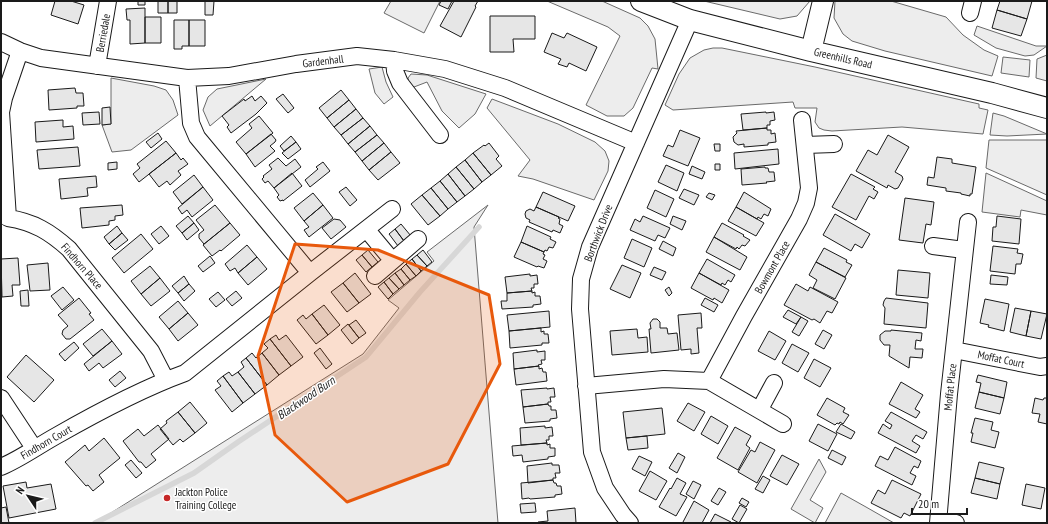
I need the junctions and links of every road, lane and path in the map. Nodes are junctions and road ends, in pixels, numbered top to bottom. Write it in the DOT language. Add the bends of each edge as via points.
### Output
graph roads {
  1 [pos="108,1"];
  2 [pos="641,1"];
  3 [pos="823,1"];
  4 [pos="690,20"];
  5 [pos="1,42"];
  6 [pos="20,51"];
  7 [pos="811,51"];
  8 [pos="394,60"];
  9 [pos="97,66"];
  10 [pos="187,78"];
  11 [pos="1047,108"];
  12 [pos="802,120"];
  13 [pos="440,135"];
  14 [pos="636,143"];
  15 [pos="834,144"];
  16 [pos="805,146"];
  17 [pos="392,209"];
  18 [pos="4,219"];
  19 [pos="968,222"];
  20 [pos="367,230"];
  21 [pos="418,239"];
  22 [pos="933,246"];
  23 [pos="964,250"];
  24 [pos="392,260"];
  25 [pos="310,273"];
  26 [pos="375,276"];
  27 [pos="954,350"];
  28 [pos="1047,366"];
  29 [pos="166,380"];
  30 [pos="709,381"];
  31 [pos="774,383"];
  32 [pos="586,386"];
  33 [pos="1,398"];
  34 [pos="760,409"];
  35 [pos="783,424"];
  36 [pos="34,448"];
  37 [pos="1,467"];
  38 [pos="939,522"];
  39 [pos="630,523"];
  40 [pos="956,523"];
  1 -- 9 [label="street, Berriedale"];
  2 -- 4 [label="street, Greenhills Road"];
  3 -- 7 [label="street"];
  4 -- 7 [label="street, Greenhills Road"];
  4 -- 14 [label="street, Borthwick Drive"];
  5 -- 6 [label="street, Gardenhall"];
  6 -- 9 [label="street, Gardenhall" via="41,58"];
  6 -- 18 [label="street, Findhorn Place" via="1,112"];
  7 -- 11 [label="street, Greenhills Road"];
  8 -- 10 [label="street, Gardenhall" via="357,56 229,76"];
  8 -- 13 [label="street" via="400,83"];
  8 -- 14 [label="street, Gardenhall" via="445,69 505,88"];
  9 -- 10 [label="street, Gardenhall"];
  10 -- 25 [label="street" via="191,124 197,137"];
  12 -- 16 [label="street, Bowmont Place"];
  14 -- 32 [label="street, Borthwick Drive" via="590,247 582,279 580,309"];
  15 -- 16 [label="street"];
  16 -- 30 [label="street, Bowmont Place" via="809,188 806,203"];
  17 -- 20 [label="street"];
  18 -- 29 [label="street, Findhorn Place" via="21,220 37,226 54,235 69,249 151,351"];
  19 -- 23 [label="street, Moffat Place"];
  20 -- 24 [label="street"];
  20 -- 25 [label="street"];
  21 -- 24 [label="street"];
  22 -- 23 [label="street"];
  23 -- 27 [label="street, Moffat Place"];
  24 -- 26 [label="street"];
  25 -- 29 [label="street" via="185,373"];
  27 -- 28 [label="street, Moffat Court" via="1040,367"];
  27 -- 38 [label="street, Moffat Place"];
  29 -- 36 [label="street, Findhorn Court" via="91,416"];
  30 -- 32 [label="street" via="664,379"];
  30 -- 34 [label="street"];
  31 -- 34 [label="street"];
  32 -- 39 [label="street, Borthwick Drive" via="592,452 604,488"];
  33 -- 36 [label="street"];
  34 -- 35 [label="street"];
  36 -- 37 [label="street, Findhorn Court"];
  38 -- 40 [label="street"];
}
